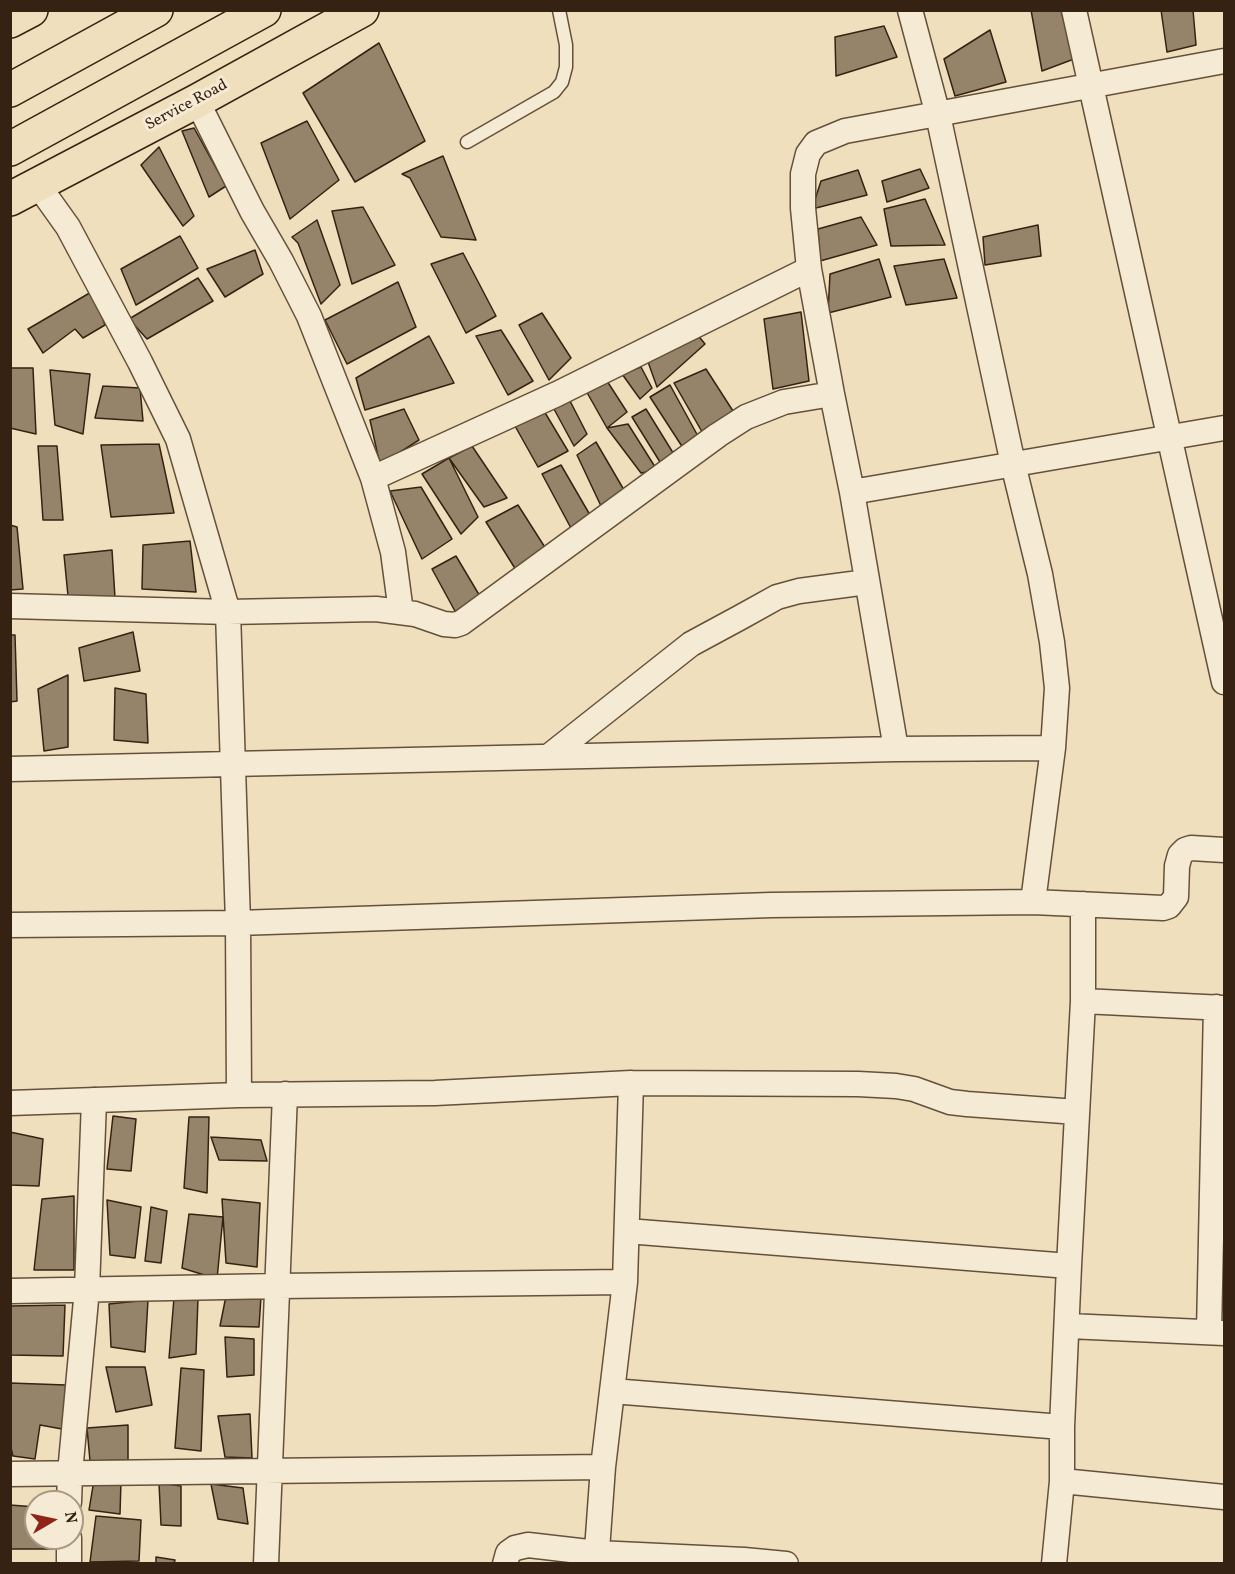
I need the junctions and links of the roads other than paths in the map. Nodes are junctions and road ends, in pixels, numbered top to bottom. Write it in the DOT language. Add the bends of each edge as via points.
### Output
graph roads {
  1 [pos="31,10"];
  2 [pos="156,10"];
  3 [pos="264,10"];
  4 [pos="362,10"];
  5 [pos="559,10"];
  6 [pos="910,10"];
  7 [pos="1074,10"];
  8 [pos="10,21"];
  9 [pos="1224,61"];
  10 [pos="1090,86"];
  11 [pos="10,90"];
  12 [pos="197,101"];
  13 [pos="938,115"];
  14 [pos="467,142"];
  15 [pos="10,149"];
  16 [pos="24,192"];
  17 [pos="809,269"];
  18 [pos="832,394"];
  19 [pos="1224,428"];
  20 [pos="1170,438"];
  21 [pos="1013,464"];
  22 [pos="373,478"];
  23 [pos="852,492"];
  24 [pos="867,582"];
  25 [pos="10,606"];
  26 [pos="228,612"];
  27 [pos="401,612"];
  28 [pos="1224,682"];
  29 [pos="1053,748"];
  30 [pos="896,749"];
  31 [pos="548,758"];
  32 [pos="233,763"];
  33 [pos="10,769"];
  34 [pos="1224,850"];
  35 [pos="1033,902"];
  36 [pos="1083,904"];
  37 [pos="238,922"];
  38 [pos="10,925"];
  39 [pos="1083,1001"];
  40 [pos="1220,1008"];
  41 [pos="631,1083"];
  42 [pos="285,1094"];
  43 [pos="239,1095"];
  44 [pos="94,1100"];
  45 [pos="10,1103"];
  46 [pos="1077,1112"];
  47 [pos="627,1231"];
  48 [pos="1069,1266"];
  49 [pos="625,1282"];
  50 [pos="278,1286"];
  51 [pos="87,1289"];
  52 [pos="10,1291"];
  53 [pos="1068,1326"];
  54 [pos="1217,1333"];
  55 [pos="612,1391"];
  56 [pos="1062,1427"];
  57 [pos="603,1467"];
  58 [pos="270,1470"];
  59 [pos="70,1473"];
  60 [pos="10,1474"];
  61 [pos="1062,1481"];
  62 [pos="69,1490"];
  63 [pos="1224,1497"];
  64 [pos="596,1558"];
  65 [pos="744,1562"];
  66 [pos="266,1563"];
  67 [pos="505,1563"];
  68 [pos="786,1563"];
  69 [pos="1054,1563"];
  1 -- 8 [label="main road"];
  2 -- 11 [label="main road"];
  3 -- 15 [label="main road"];
  4 -- 12 [label="main road, Service Road"];
  5 -- 14 [label="lane" via="566,45 562,82 554,92"];
  6 -- 13 [label="street"];
  7 -- 10 [label="street"];
  9 -- 10 [label="street"];
  10 -- 13 [label="street"];
  10 -- 20 [label="street"];
  12 -- 16 [label="main road, Service Road"];
  12 -- 22 [label="street" via="309,316"];
  13 -- 17 [label="street" via="845,131 816,143 808,154 803,174"];
  13 -- 21 [label="street"];
  16 -- 26 [label="street" via="68,226 178,439"];
  17 -- 18 [label="street"];
  17 -- 22 [label="street" via="567,390"];
  18 -- 23 [label="street"];
  18 -- 27 [label="street" via="784,402 746,417 461,623 444,624"];
  19 -- 20 [label="street"];
  20 -- 21 [label="street"];
  20 -- 28 [label="street"];
  21 -- 23 [label="street"];
  21 -- 29 [label="street" via="1052,642 1057,688"];
  22 -- 27 [label="street" via="393,552"];
  23 -- 24 [label="street"];
  24 -- 30 [label="street"];
  24 -- 31 [label="street" via="799,591 777,597 741,616 691,644"];
  25 -- 26 [label="street"];
  26 -- 27 [label="street" via="355,608"];
  26 -- 32 [label="street"];
  29 -- 30 [label="street"];
  29 -- 35 [label="street"];
  30 -- 31 [label="street"];
  31 -- 32 [label="street"];
  32 -- 33 [label="street"];
  32 -- 37 [label="street"];
  34 -- 36 [label="street" via="1191,848 1180,855 1176,897 1169,906"];
  35 -- 36 [label="street"];
  35 -- 37 [label="street" via="760,905"];
  36 -- 39 [label="street"];
  37 -- 38 [label="street"];
  37 -- 43 [label="street"];
  39 -- 40 [label="street"];
  39 -- 46 [label="street"];
  40 -- 54 [label="street"];
  41 -- 42 [label="street"];
  41 -- 46 [label="street" via="896,1086 950,1102"];
  41 -- 47 [label="street"];
  42 -- 43 [label="street"];
  42 -- 50 [label="street"];
  43 -- 44 [label="street"];
  44 -- 45 [label="street"];
  44 -- 51 [label="street"];
  46 -- 48 [label="street"];
  47 -- 48 [label="street"];
  47 -- 49 [label="street"];
  48 -- 53 [label="street"];
  49 -- 50 [label="street"];
  49 -- 55 [label="street"];
  50 -- 51 [label="street"];
  50 -- 58 [label="street"];
  51 -- 52 [label="street"];
  51 -- 59 [label="street"];
  53 -- 54 [label="street"];
  53 -- 56 [label="street"];
  55 -- 56 [label="street"];
  55 -- 57 [label="street"];
  56 -- 61 [label="street"];
  57 -- 58 [label="street"];
  57 -- 64 [label="street"];
  58 -- 59 [label="street"];
  58 -- 66 [label="street"];
  59 -- 60 [label="street"];
  59 -- 62 [label="street"];
  61 -- 63 [label="street"];
  61 -- 69 [label="street"];
  64 -- 65 [label="street"];
  64 -- 67 [label="street" via="528,1545 508,1553"];
  65 -- 68 [label="street"];
}
